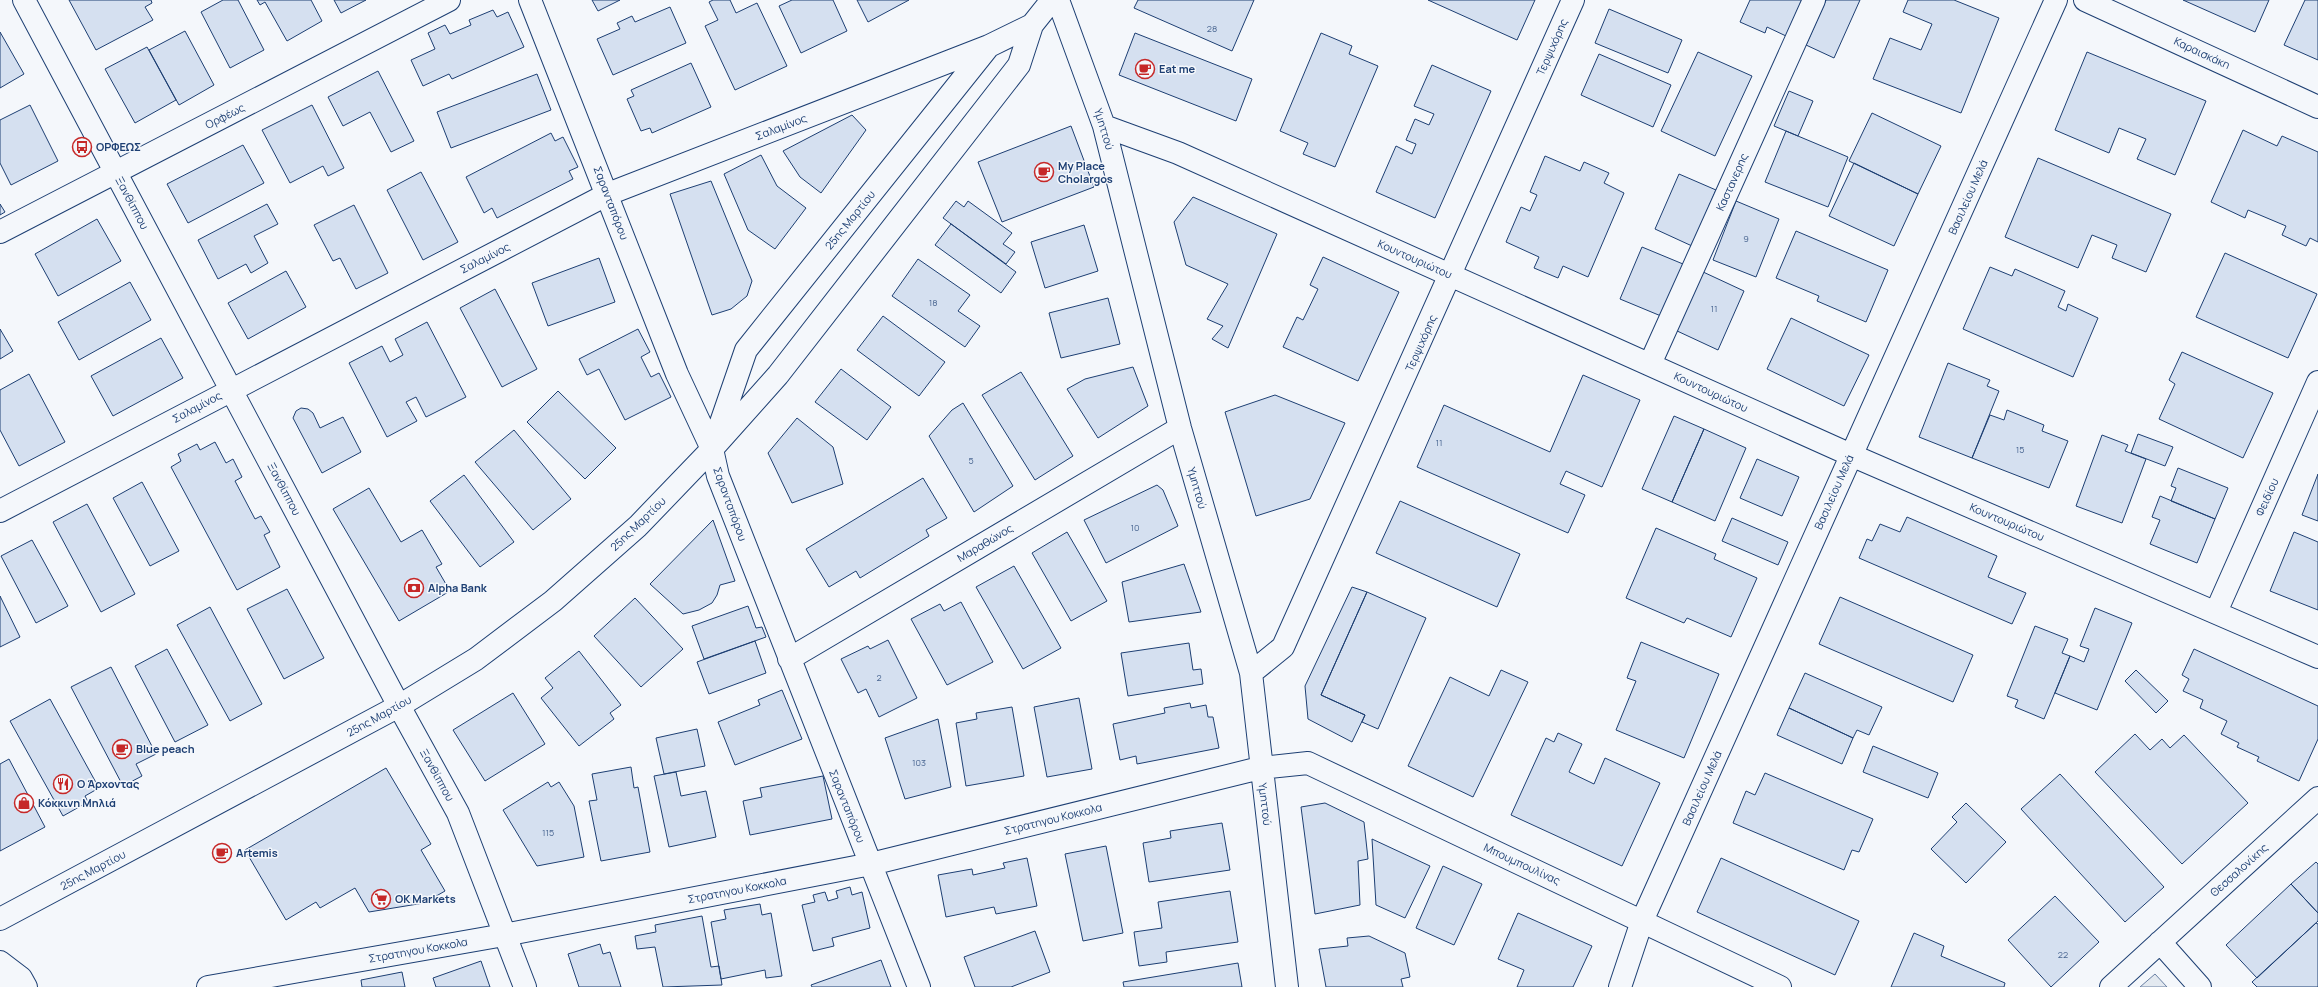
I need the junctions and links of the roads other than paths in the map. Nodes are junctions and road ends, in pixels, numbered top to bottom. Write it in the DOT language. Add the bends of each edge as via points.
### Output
graph roads {
  1 [pos="24,0"];
  2 [pos="449,0"];
  3 [pos="530,0"];
  4 [pos="1052,0"];
  5 [pos="1058,0"];
  6 [pos="1573,0"];
  7 [pos="1814,0"];
  8 [pos="2056,0"];
  9 [pos="2085,0"];
  10 [pos="1032,25"];
  11 [pos="989,46"];
  12 [pos="2318,107"];
  13 [pos="1104,126"];
  14 [pos="116,172"];
  15 [pos="608,194"];
  16 [pos="0,232"];
  17 [pos="1451,275"];
  18 [pos="1650,364"];
  19 [pos="2318,382"];
  20 [pos="231,389"];
  21 [pos="1180,428"];
  22 [pos="712,449"];
  23 [pos="1851,455"];
  24 [pos="0,511"];
  25 [pos="2216,612"];
  26 [pos="2318,657"];
  27 [pos="789,659"];
  28 [pos="1251,673"];
  29 [pos="399,706"];
  30 [pos="1260,768"];
  31 [pos="2318,798"];
  32 [pos="870,864"];
  33 [pos="0,919"];
  34 [pos="1642,921"];
  35 [pos="504,935"];
  36 [pos="2160,942"];
  37 [pos="0,962"];
  38 [pos="0,970"];
  39 [pos="0,983"];
  40 [pos="2,987"];
  41 [pos="26,987"];
  42 [pos="208,987"];
  43 [pos="524,987"];
  44 [pos="919,987"];
  45 [pos="1287,987"];
  46 [pos="1620,987"];
  47 [pos="1780,987"];
  48 [pos="2111,987"];
  49 [pos="2200,987"];
  1 -- 14 [label="street, Ξανθίππου"];
  2 -- 14 [label="street, Ορφέως"];
  3 -- 15 [label="street, Σαρανταπόρου"];
  4 -- 10 [label="street, 25ης Μαρτίου"];
  5 -- 13 [label="street, Υμηττού"];
  6 -- 17 [label="street, Τερψιχόρης"];
  7 -- 18 [label="street, Καστανερης"];
  8 -- 23 [label="street, Βασιλείου Μελά"];
  9 -- 12 [label="street, Καραισκάκη"];
  10 -- 11 [label="street, 25ης Μαρτίου"];
  10 -- 22 [label="street, 25ης Μαρτίου" via="1019,65 778,375"];
  11 -- 15 [label="street, Σαλαμίνος"];
  11 -- 22 [label="street, 25ης Μαρτίου" via="746,350"];
  13 -- 17 [label="street, Κουντουριώτου" via="1178,153"];
  13 -- 21 [label="street, Υμηττού"];
  14 -- 16 [label="street, Ορφέως"];
  14 -- 20 [label="street, Ξανθίππου"];
  15 -- 20 [label="street, Σαλαμίνος"];
  15 -- 22 [label="street, Σαρανταπόρου" via="677,374"];
  17 -- 18 [label="street, Κουντουριώτου"];
  17 -- 28 [label="street, Τερψιχόρης" via="1283,647"];
  18 -- 23 [label="street, Κουντουριώτου"];
  19 -- 25 [label="street, Φειδίου"];
  20 -- 24 [label="street, Σαλαμίνος"];
  20 -- 29 [label="street, Ξανθίππου"];
  21 -- 27 [label="street, Μαραθώνος"];
  21 -- 28 [label="street, Υμηττού"];
  22 -- 27 [label="street, Σαρανταπόρου" via="718,476"];
  22 -- 29 [label="street, 25ης Μαρτίου" via="638,526 553,601 476,659"];
  23 -- 25 [label="street, Κουντουριώτου"];
  23 -- 34 [label="street, Βασιλείου Μελά"];
  25 -- 26 [label="street, Κουντουριώτου"];
  27 -- 32 [label="street, Σαρανταπόρου"];
  28 -- 30 [label="street, Υμηττού"];
  29 -- 33 [label="street, 25ης Μαρτίου"];
  29 -- 35 [label="street, Ξανθίππου" via="458,813"];
  30 -- 32 [label="street, Στρατηγου Κοκκολα"];
  30 -- 34 [label="street, Μπουμπουλίνας" via="1308,762"];
  30 -- 45 [label="street, Υμηττού"];
  31 -- 36 [label="street, Θεσσαλονίκης"];
  32 -- 35 [label="street, Στρατηγου Κοκκολα"];
  32 -- 44 [label="street, Σαρανταπόρου"];
  34 -- 46 [label="street, Βασιλείου Μελά"];
  34 -- 47 [label="street, Μπουμπουλίνας"];
  35 -- 42 [label="street, Στρατηγου Κοκκολα"];
  35 -- 43 [label="street, Ξανθίππου"];
  36 -- 48 [label="street, Θεσσαλονίκης"];
  36 -- 49 [label="street"];
  37 -- 41 [label="street" via="21,978"];
  38 -- 39 [label="street"];
  39 -- 40 [label="street"];
}
